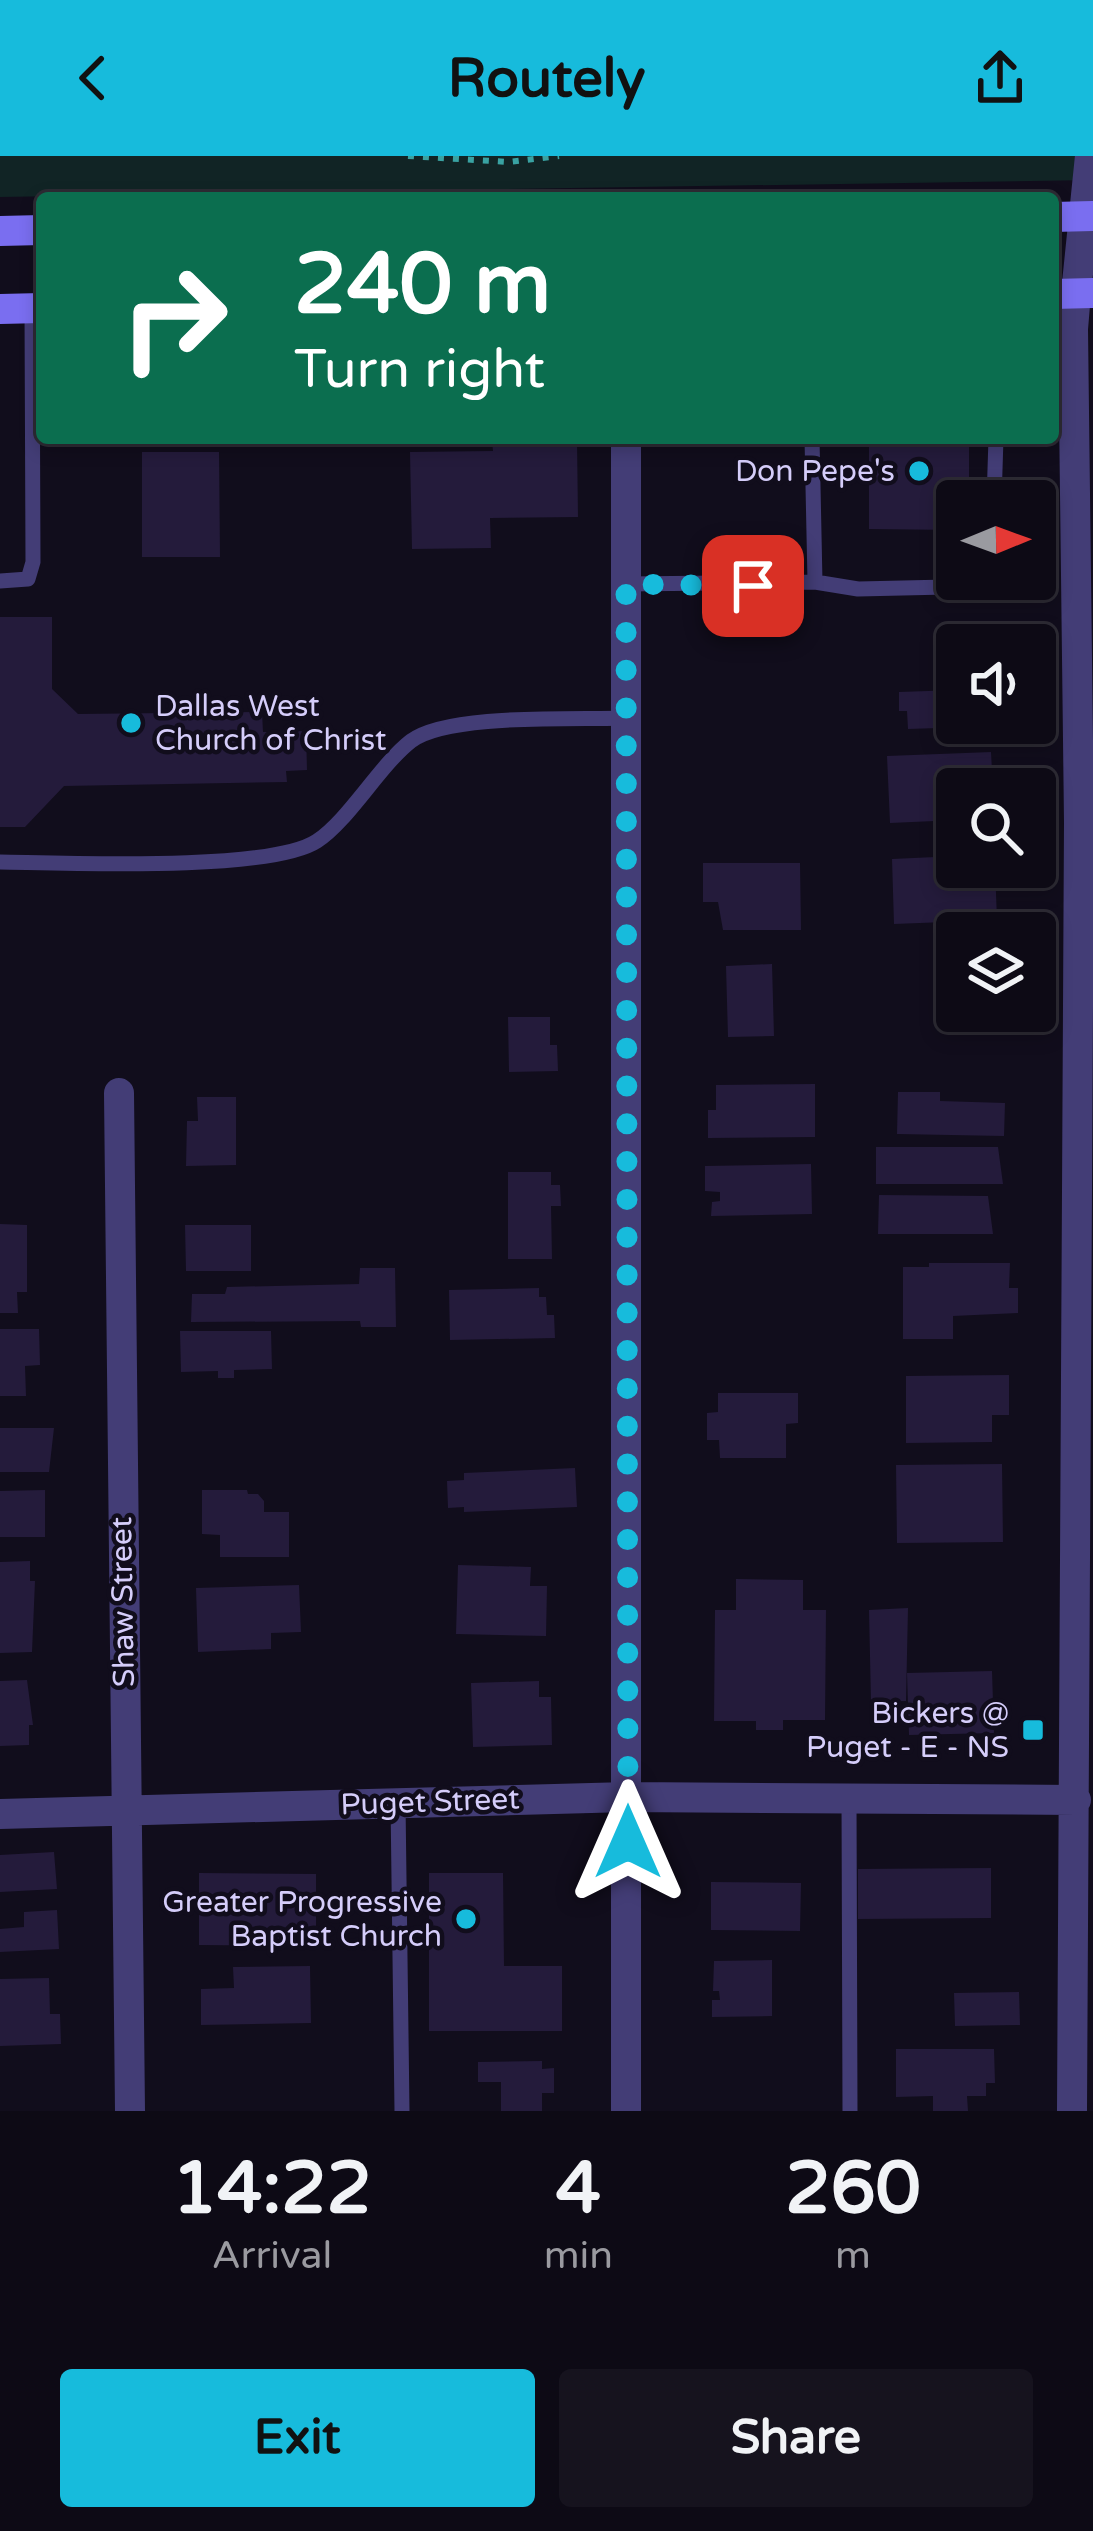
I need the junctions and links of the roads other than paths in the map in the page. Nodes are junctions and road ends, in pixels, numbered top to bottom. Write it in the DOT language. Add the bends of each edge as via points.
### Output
graph roads {
  1 [pos="1090,156"];
  2 [pos="1076,216"];
  3 [pos="36,230"];
  4 [pos="0,231"];
  5 [pos="1074,293"];
  6 [pos="36,308"];
  7 [pos="0,309"];
  8 [pos="36,372"];
  9 [pos="1063,395"];
  10 [pos="626,444"];
  11 [pos="812,444"];
  12 [pos="996,444"];
  13 [pos="995,480"];
  14 [pos="0,581"];
  15 [pos="815,582"];
  16 [pos="626,584"];
  17 [pos="936,588"];
  18 [pos="626,718"];
  19 [pos="0,862"];
  20 [pos="119,1093"];
  21 [pos="628,1797"];
  22 [pos="849,1799"];
  23 [pos="1076,1800"];
  24 [pos="398,1802"];
  25 [pos="125,1813"];
  26 [pos="0,1814"];
  27 [pos="130,2111"];
  28 [pos="402,2111"];
  29 [pos="626,2111"];
  30 [pos="850,2111"];
  31 [pos="1072,2111"];
  1 -- 2 [label="street"];
  2 -- 5 [label="street"];
  3 -- 4 [label="main road"];
  5 -- 9 [label="street"];
  6 -- 7 [label="main road"];
  8 -- 14 [label="lane" via="33,562 28,580"];
  9 -- 23 [label="street" via="1079,822"];
  10 -- 16 [label="street"];
  11 -- 15 [label="lane"];
  12 -- 13 [label="lane"];
  15 -- 16 [label="lane"];
  15 -- 17 [label="lane"];
  16 -- 18 [label="street"];
  18 -- 19 [label="lane" via="446,724 412,740 317,841 281,854"];
  18 -- 21 [label="street"];
  20 -- 25 [label="street, Shaw Street"];
  21 -- 22 [label="street, Puget Street"];
  21 -- 24 [label="street, Puget Street"];
  21 -- 29 [label="street"];
  22 -- 23 [label="street, Puget Street"];
  22 -- 30 [label="lane"];
  23 -- 31 [label="street"];
  24 -- 25 [label="street, Puget Street"];
  24 -- 28 [label="lane"];
  25 -- 26 [label="street, Puget Street"];
  25 -- 27 [label="street, Shaw Street"];
}
